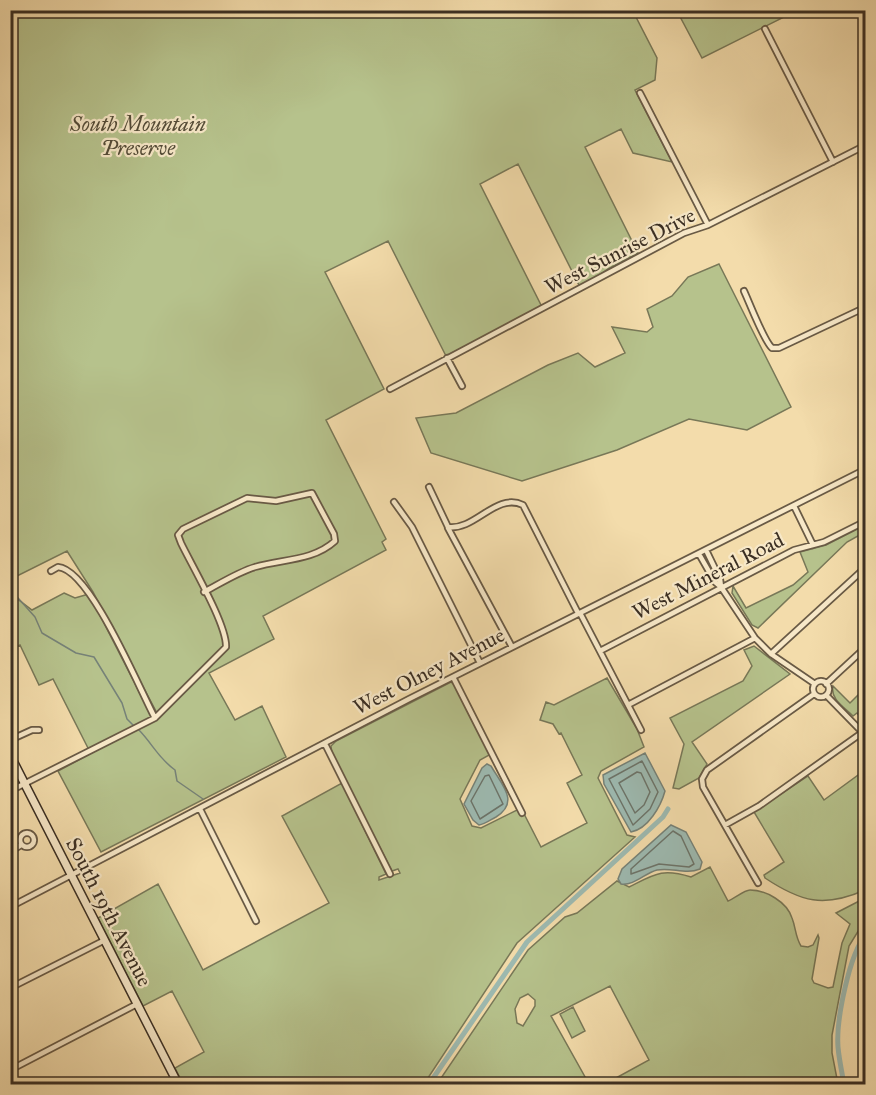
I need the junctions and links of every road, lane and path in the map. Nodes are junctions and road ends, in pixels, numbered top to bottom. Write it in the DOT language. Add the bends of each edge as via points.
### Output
graph roads {
  1 [pos="765,29"];
  2 [pos="640,93"];
  3 [pos="866,145"];
  4 [pos="833,162"];
  5 [pos="708,225"];
  6 [pos="744,291"];
  7 [pos="866,306"];
  8 [pos="447,358"];
  9 [pos="462,386"];
  10 [pos="390,389"];
  11 [pos="866,469"];
  12 [pos="429,487"];
  13 [pos="394,502"];
  14 [pos="794,506"];
  15 [pos="866,522"];
  16 [pos="448,527"];
  17 [pos="813,545"];
  18 [pos="706,550"];
  19 [pos="699,554"];
  20 [pos="866,567"];
  21 [pos="716,570"];
  22 [pos="51,571"];
  23 [pos="710,573"];
  24 [pos="721,587"];
  25 [pos="204,592"];
  26 [pos="579,613"];
  27 [pos="755,638"];
  28 [pos="512,647"];
  29 [pos="866,647"];
  30 [pos="600,651"];
  31 [pos="771,654"];
  32 [pos="480,663"];
  33 [pos="453,677"];
  34 [pos="815,684"];
  35 [pos="826,684"];
  36 [pos="814,694"];
  37 [pos="826,695"];
  38 [pos="628,705"];
  39 [pos="155,718"];
  40 [pos="39,730"];
  41 [pos="641,730"];
  42 [pos="864,734"];
  43 [pos="10,740"];
  44 [pos="325,744"];
  45 [pos="10,755"];
  46 [pos="24,783"];
  47 [pos="10,790"];
  48 [pos="200,810"];
  49 [pos="522,813"];
  50 [pos="724,825"];
  51 [pos="21,845"];
  52 [pos="10,852"];
  53 [pos="390,874"];
  54 [pos="72,875"];
  55 [pos="758,883"];
  56 [pos="10,907"];
  57 [pos="256,921"];
  58 [pos="105,940"];
  59 [pos="10,988"];
  60 [pos="137,1004"];
  61 [pos="10,1070"];
  62 [pos="178,1084"];
  1 -- 4 [label="street"];
  2 -- 5 [label="street"];
  3 -- 4 [label="street, West Sunrise Drive"];
  4 -- 5 [label="street, West Sunrise Drive"];
  5 -- 8 [label="street, West Sunrise Drive" via="684,233"];
  6 -- 7 [label="street" via="765,342 772,348"];
  8 -- 9 [label="street"];
  8 -- 10 [label="street, West Sunrise Drive"];
  11 -- 14 [label="street, West Olney Avenue"];
  12 -- 16 [label="street"];
  13 -- 32 [label="street" via="412,527"];
  14 -- 17 [label="street"];
  14 -- 18 [label="street, West Olney Avenue"];
  15 -- 17 [label="street, West Mineral Road"];
  16 -- 26 [label="street" via="462,526 503,503 523,505"];
  16 -- 28 [label="street"];
  17 -- 24 [label="street, West Mineral Road" via="794,550"];
  18 -- 19 [label="street, West Olney Avenue"];
  18 -- 21 [label="street"];
  19 -- 23 [label="street"];
  19 -- 26 [label="street, West Olney Avenue"];
  20 -- 31 [label="street"];
  21 -- 23 [label="street"];
  21 -- 24 [label="street"];
  22 -- 39 [label="street" via="58,567 72,573 92,594"];
  23 -- 24 [label="street"];
  24 -- 27 [label="street"];
  24 -- 30 [label="street, West Mineral Road"];
  25 -- 25 [label="street" via="178,535 183,529 247,498 276,501 312,493 334,534 335,541 330,546 309,556 255,567"];
  25 -- 39 [label="street" via="224,631 226,647"];
  26 -- 28 [label="street, West Olney Avenue"];
  26 -- 30 [label="street"];
  27 -- 31 [label="street"];
  27 -- 38 [label="street"];
  28 -- 32 [label="street, West Olney Avenue"];
  29 -- 35 [label="street"];
  30 -- 38 [label="street"];
  31 -- 34 [label="street"];
  32 -- 33 [label="street, West Olney Avenue"];
  33 -- 44 [label="street, West Olney Avenue"];
  33 -- 49 [label="street"];
  34 -- 35 [label="street"];
  34 -- 36 [label="street"];
  35 -- 37 [label="street"];
  36 -- 37 [label="street"];
  36 -- 50 [label="street" via="707,770 703,787"];
  37 -- 42 [label="street"];
  38 -- 41 [label="street"];
  39 -- 46 [label="street"];
  40 -- 43 [label="street"];
  42 -- 50 [label="street"];
  44 -- 48 [label="street, West Olney Avenue"];
  44 -- 53 [label="street"];
  45 -- 46 [label="street, South 19th Avenue"];
  46 -- 47 [label="street"];
  46 -- 54 [label="street, South 19th Avenue"];
  48 -- 54 [label="street, West Olney Avenue"];
  48 -- 57 [label="street"];
  50 -- 55 [label="street"];
  51 -- 52 [label="street"];
  54 -- 56 [label="street, West Olney Avenue"];
  54 -- 58 [label="street, South 19th Avenue"];
  58 -- 59 [label="street"];
  58 -- 60 [label="street, South 19th Avenue"];
  60 -- 61 [label="street"];
  60 -- 62 [label="street, South 19th Avenue"];
}
